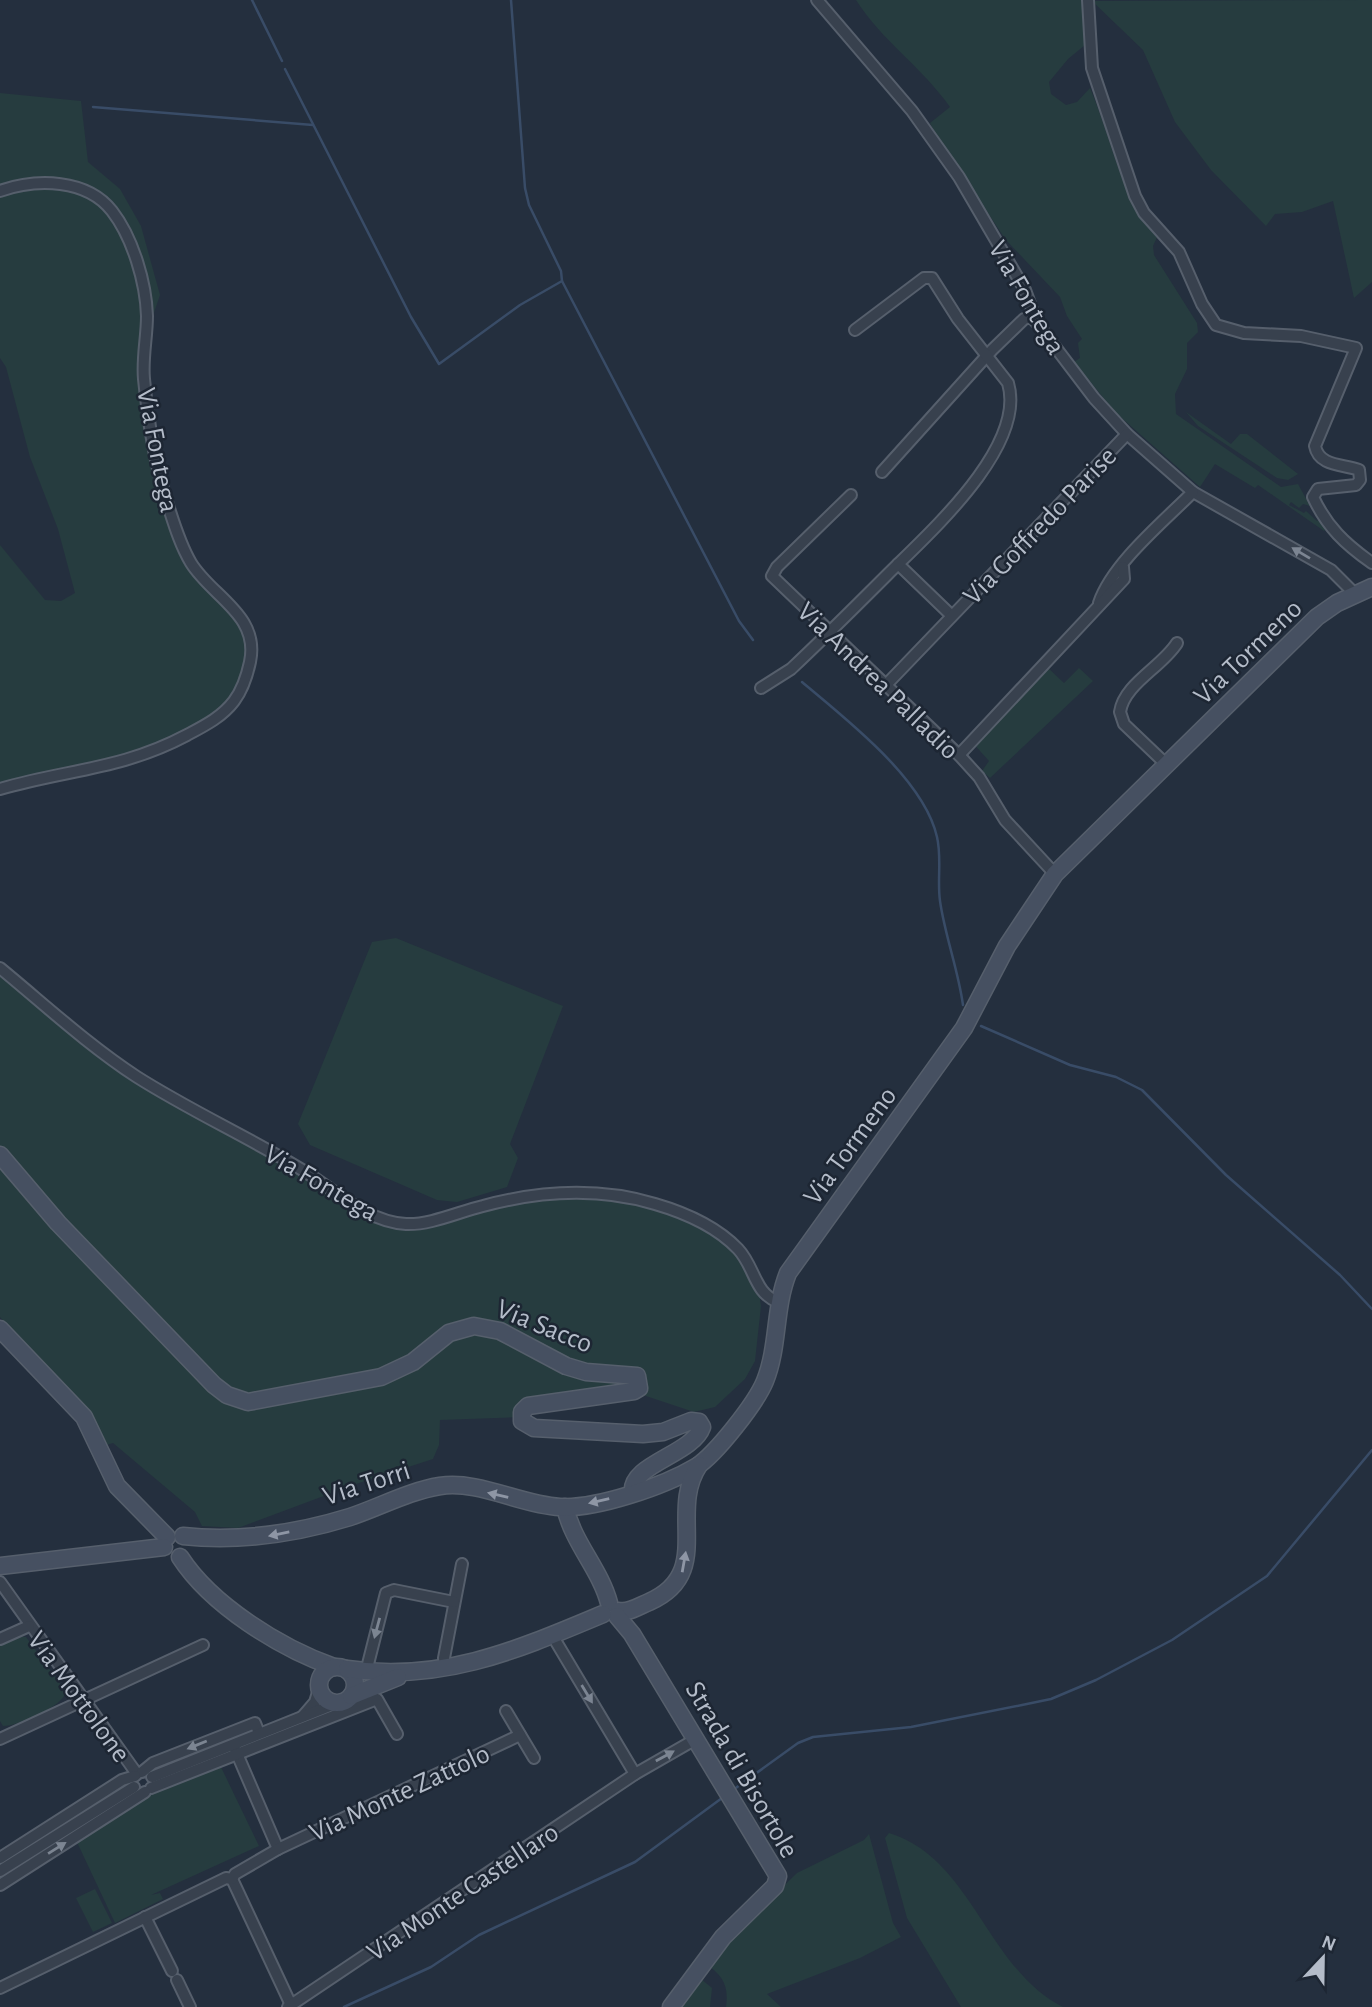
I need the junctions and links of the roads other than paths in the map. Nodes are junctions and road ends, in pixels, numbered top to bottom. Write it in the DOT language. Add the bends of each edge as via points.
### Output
graph roads {
  1 [pos="817,0"];
  2 [pos="1088,0"];
  3 [pos="0,191"];
  4 [pos="1037,323"];
  5 [pos="855,330"];
  6 [pos="986,356"];
  7 [pos="1127,434"];
  8 [pos="882,472"];
  9 [pos="1193,492"];
  10 [pos="850,495"];
  11 [pos="1372,563"];
  12 [pos="898,564"];
  13 [pos="1372,587"];
  14 [pos="1355,594"];
  15 [pos="951,615"];
  16 [pos="829,633"];
  17 [pos="1177,643"];
  18 [pos="884,686"];
  19 [pos="761,688"];
  20 [pos="959,755"];
  21 [pos="1167,765"];
  22 [pos="0,789"];
  23 [pos="1055,874"];
  24 [pos="0,968"];
  25 [pos="0,1155"];
  26 [pos="778,1302"];
  27 [pos="1,1331"];
  28 [pos="699,1465"];
  29 [pos="677,1477"];
  30 [pos="687,1492"];
  31 [pos="632,1493"];
  32 [pos="565,1507"];
  33 [pos="171,1540"];
  34 [pos="462,1564"];
  35 [pos="0,1566"];
  36 [pos="0,1583"];
  37 [pos="454,1602"];
  38 [pos="612,1611"];
  39 [pos="29,1626"];
  40 [pos="552,1635"];
  41 [pos="0,1639"];
  42 [pos="203,1645"];
  43 [pos="304,1653"];
  44 [pos="340,1668"];
  45 [pos="445,1668"];
  46 [pos="366,1672"];
  47 [pos="404,1675"];
  48 [pos="319,1686"];
  49 [pos="82,1699"];
  50 [pos="344,1700"];
  51 [pos="506,1711"];
  52 [pos="302,1716"];
  53 [pos="257,1728"];
  54 [pos="397,1734"];
  55 [pos="520,1735"];
  56 [pos="0,1739"];
  57 [pos="696,1739"];
  58 [pos="232,1744"];
  59 [pos="237,1755"];
  60 [pos="534,1758"];
  61 [pos="635,1774"];
  62 [pos="142,1781"];
  63 [pos="278,1849"];
  64 [pos="0,1857"];
  65 [pos="0,1871"];
  66 [pos="232,1879"];
  67 [pos="0,1885"];
  68 [pos="145,1917"];
  69 [pos="0,1988"];
  70 [pos="290,2006"];
  71 [pos="190,2007"];
  72 [pos="671,2007"];
  1 -- 4 [label="street, Via Fontega" via="912,111 960,177 1025,290"];
  2 -- 11 [label="street" via="1092,68 1135,196 1179,252 1210,320 1222,330 1300,336 1356,348 1315,451 1333,465 1359,470 1360,480 1356,485 1318,489 1313,497 1341,541"];
  3 -- 22 [label="street, Via Fontega" via="44,184 80,187 113,212 143,284 143,376 157,468 174,527 191,563 245,624 252,654 246,680 234,701 207,725 128,762"];
  4 -- 6 [label="street" via="1031,317 1024,320"];
  4 -- 7 [label="street, Via Fontega" via="1080,382"];
  5 -- 6 [label="street" via="928,276"];
  6 -- 8 [label="street"];
  6 -- 12 [label="street" via="1008,383 1011,394 999,439 962,499"];
  7 -- 9 [label="street, Via Fontega"];
  7 -- 15 [label="street, Via Goffredo Parise"];
  14 -- 9 [label="street, Via Fontega, one-way" via="1331,570"];
  9 -- 20 [label="street" via="1131,553 1105,586 1097,609"];
  10 -- 16 [label="street, Via Andrea Palladio" via="772,572 780,586"];
  12 -- 15 [label="street, Via Goffredo Parise"];
  12 -- 16 [label="street"];
  13 -- 14 [label="main road, Via Tormeno"];
  14 -- 21 [label="main road, Via Tormeno" via="1317,617"];
  15 -- 18 [label="street, Via Goffredo Parise"];
  16 -- 18 [label="street, Via Andrea Palladio"];
  16 -- 19 [label="street" via="792,669"];
  17 -- 21 [label="street, Via Tormeno" via="1127,694 1119,712 1124,724"];
  18 -- 20 [label="street, Via Andrea Palladio"];
  20 -- 23 [label="street, Via Andrea Palladio" via="979,776 1005,820"];
  21 -- 23 [label="main road, Via Tormeno"];
  23 -- 26 [label="main road, Via Tormeno" via="1007,946 964,1028 788,1273"];
  24 -- 26 [label="street, Via Fontega" via="100,1052 140,1079 300,1168 379,1218 424,1223 548,1193 627,1198 682,1214 719,1233 750,1266 764,1295"];
  25 -- 31 [label="main road, Via Sacco" via="58,1223 214,1385 237,1400 247,1402 381,1377 413,1362 449,1333 474,1326 500,1331 566,1366 637,1377 639,1388 634,1391 528,1406 522,1421 534,1428 643,1434 699,1422 699,1434 638,1475"];
  26 -- 28 [label="main road, Via Tormeno" via="771,1361 761,1390"];
  27 -- 33 [label="main road" via="84,1417 117,1486"];
  28 -- 29 [label="main road, Via Tormeno"];
  28 -- 30 [label="main road"];
  29 -- 30 [label="main road"];
  29 -- 31 [label="main road, Via Tormeno"];
  38 -- 30 [label="main road, one-way" via="627,1612 665,1595 677,1583 686,1563"];
  31 -- 32 [label="main road, Via Tormeno, one-way"];
  32 -- 33 [label="main road, Via Torri, one-way" via="451,1486 420,1491 349,1517 278,1535"];
  32 -- 38 [label="main road, Strada di Bisortole" via="572,1532 606,1591"];
  33 -- 35 [label="main road, Via Torri"];
  33 -- 43 [label="main road" via="169,1555 180,1557 208,1591 271,1636"];
  34 -- 37 [label="street"];
  36 -- 39 [label="street, Via Mottolone"];
  37 -- 45 [label="street"];
  37 -- 46 [label="street, one-way" via="394,1590 386,1593"];
  38 -- 40 [label="main road"];
  38 -- 57 [label="main road, Strada di Bisortole" via="632,1634"];
  39 -- 41 [label="street"];
  39 -- 49 [label="street, Via Mottolone"];
  40 -- 45 [label="main road" via="474,1664"];
  40 -- 61 [label="street, one-way"];
  42 -- 49 [label="street"];
  43 -- 44 [label="main road"];
  43 -- 48 [label="main road" via="315,1668"];
  44 -- 46 [label="main road"];
  44 -- 48 [label="main road" via="326,1670"];
  44 -- 50 [label="main road" via="355,1684"];
  45 -- 47 [label="main road"];
  46 -- 47 [label="main road"];
  47 -- 50 [label="main road"];
  48 -- 50 [label="main road" via="326,1699"];
  48 -- 52 [label="street" via="312,1706"];
  49 -- 56 [label="street"];
  49 -- 62 [label="street, Via Mottolone"];
  50 -- 52 [label="street"];
  51 -- 55 [label="street, Via Monte Zattolo"];
  52 -- 53 [label="street"];
  53 -- 58 [label="street"];
  53 -- 62 [label="street, one-way" via="153,1763"];
  54 -- 59 [label="street" via="377,1699"];
  55 -- 60 [label="street, Via Monte Zattolo"];
  55 -- 63 [label="street, Via Monte Zattolo"];
  61 -- 57 [label="street, Via Monte Castellaro, one-way"];
  57 -- 72 [label="main road, Strada di Bisortole" via="778,1875 775,1886 723,1937"];
  58 -- 59 [label="street, Via Monte Zattolo"];
  58 -- 62 [label="street"];
  59 -- 62 [label="street"];
  59 -- 63 [label="street, Via Monte Zattolo"];
  61 -- 70 [label="street, Via Monte Castellaro"];
  62 -- 64 [label="street" via="122,1780"];
  62 -- 65 [label="street"];
  67 -- 62 [label="street, one-way"];
  63 -- 66 [label="street, Via Monte Zattolo"];
  66 -- 68 [label="street, Via Monte Zattolo"];
  66 -- 70 [label="street"];
  68 -- 69 [label="street, Via Monte Zattolo"];
  68 -- 71 [label="street"];
}
